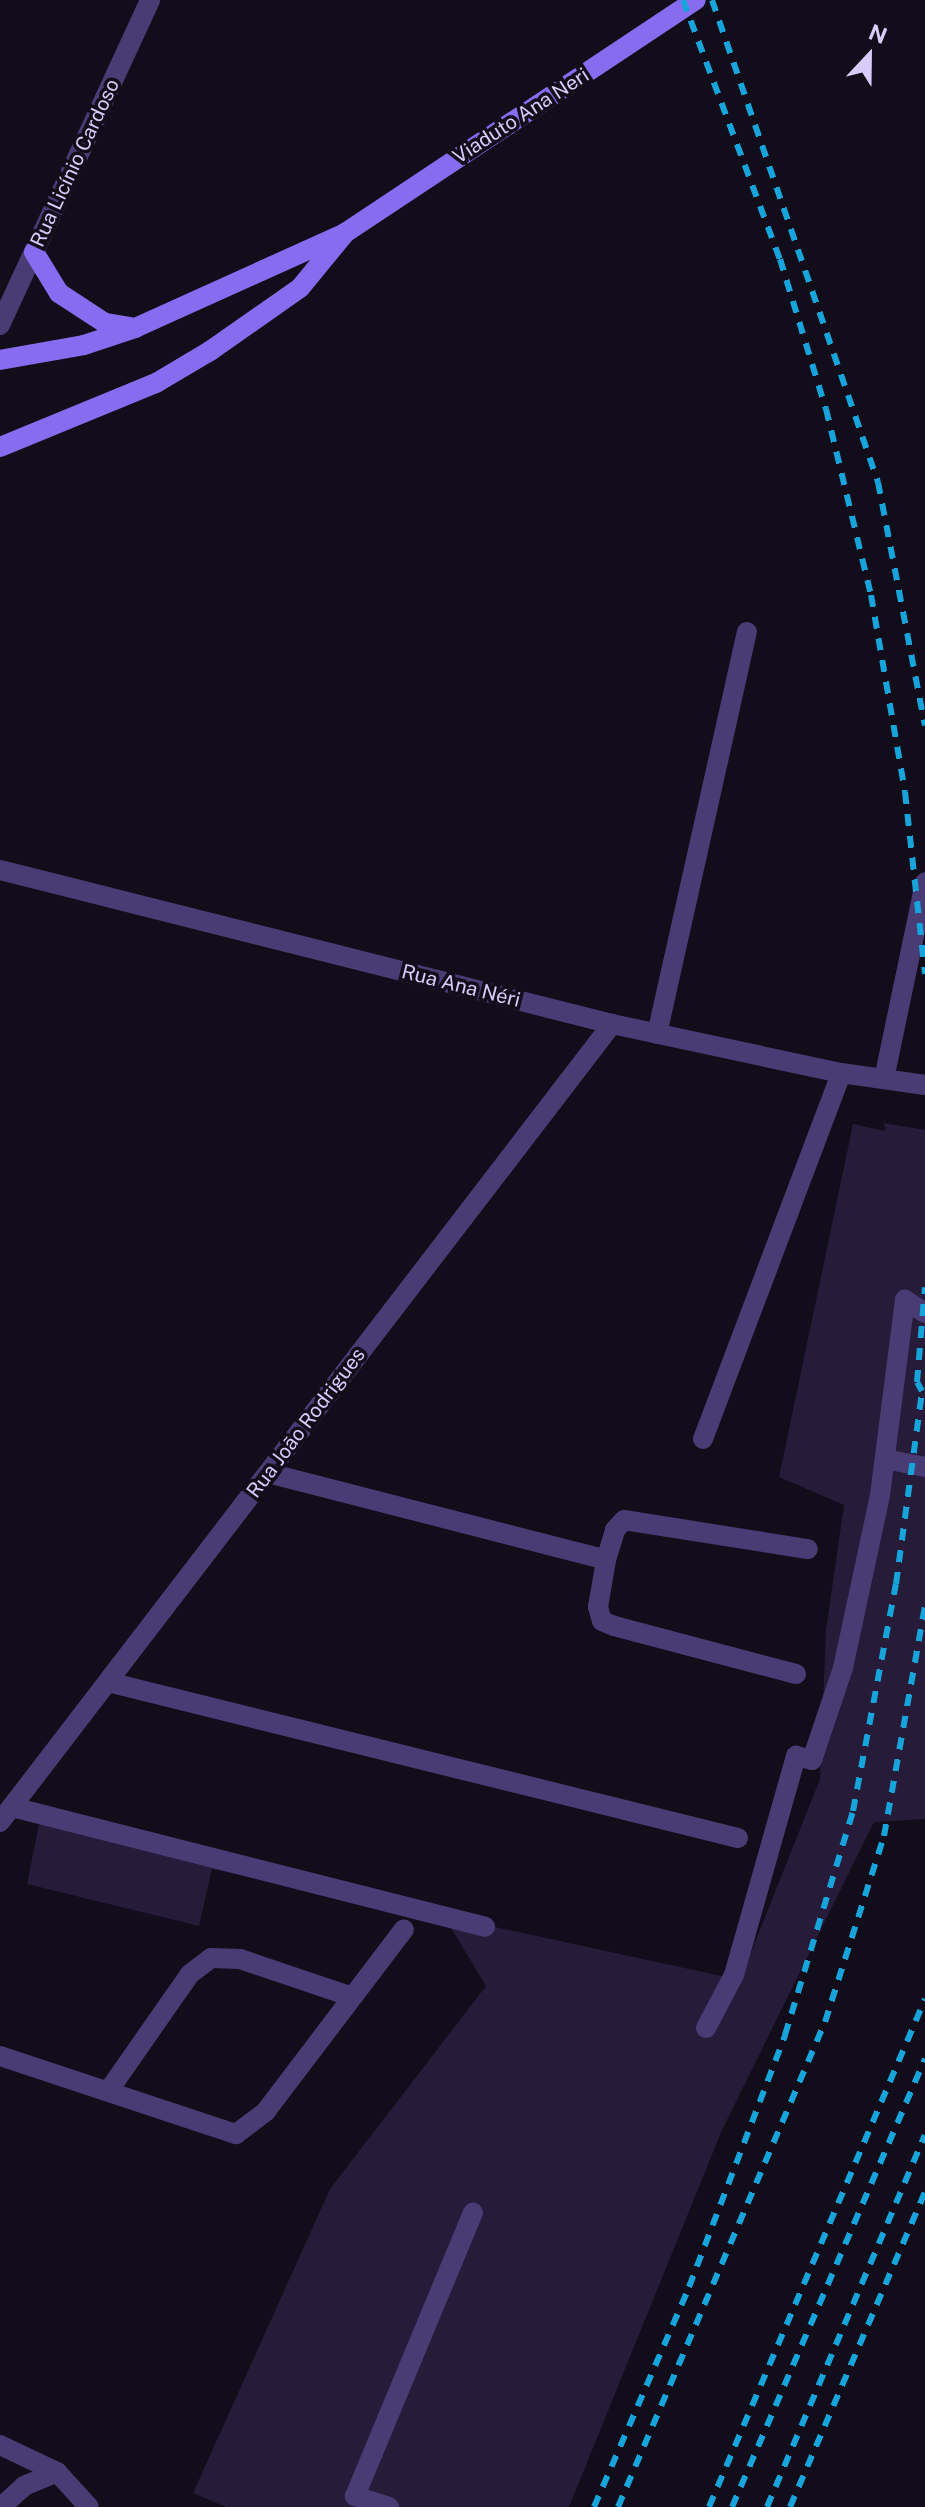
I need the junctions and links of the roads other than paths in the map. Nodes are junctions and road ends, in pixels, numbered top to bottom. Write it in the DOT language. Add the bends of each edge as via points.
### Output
graph roads {
  1 [pos="150,0"];
  2 [pos="696,0"];
  3 [pos="345,233"];
  4 [pos="34,252"];
  5 [pos="0,325"];
  6 [pos="135,328"];
  7 [pos="0,360"];
  8 [pos="0,447"];
  9 [pos="747,632"];
  10 [pos="0,870"];
  11 [pos="925,882"];
  12 [pos="612,1024"];
  13 [pos="657,1034"];
  14 [pos="841,1073"];
  15 [pos="884,1079"];
  16 [pos="925,1085"];
  17 [pos="925,1313"];
  18 [pos="703,1439"];
  19 [pos="885,1459"];
  20 [pos="925,1467"];
  21 [pos="268,1473"];
  22 [pos="808,1549"];
  23 [pos="606,1560"];
  24 [pos="796,1674"];
  25 [pos="108,1682"];
  26 [pos="6,1814"];
  27 [pos="738,1838"];
  28 [pos="485,1927"];
  29 [pos="404,1929"];
  30 [pos="352,1997"];
  31 [pos="706,2028"];
  32 [pos="0,2056"];
  33 [pos="109,2090"];
  34 [pos="473,2213"];
  35 [pos="0,2445"];
  36 [pos="57,2472"];
  37 [pos="1,2507"];
  38 [pos="89,2507"];
  39 [pos="389,2507"];
  1 -- 4 [label="street, Rua Licínio Cardoso"];
  2 -- 3 [label="main road, Viaduto Ana Neri"];
  3 -- 6 [label="main road, Viaduto Ana Neri"];
  3 -- 8 [label="main road, Viaduto Ana Neri" via="300,288 210,351 156,383"];
  4 -- 5 [label="street, Rua Licínio Cardoso"];
  4 -- 6 [label="main road" via="59,293 105,323"];
  6 -- 7 [label="main road, Viaduto Ana Neri" via="84,345"];
  9 -- 13 [label="street"];
  10 -- 12 [label="street, Rua Ana Néri"];
  11 -- 15 [label="street"];
  12 -- 13 [label="street, Rua Ana Néri"];
  12 -- 21 [label="street, Rua João Rodrigues"];
  13 -- 14 [label="street, Rua Ana Néri"];
  14 -- 15 [label="street, Rua Ana Néri"];
  14 -- 18 [label="street"];
  15 -- 16 [label="street, Rua Ana Néri"];
  17 -- 19 [label="street" via="905,1300"];
  19 -- 20 [label="street"];
  19 -- 31 [label="street" via="843,1668 812,1760 796,1756 734,1975"];
  21 -- 23 [label="street"];
  21 -- 25 [label="street, Rua João Rodrigues"];
  22 -- 23 [label="street" via="637,1518 624,1520 615,1530"];
  23 -- 24 [label="street" via="598,1607 602,1621"];
  25 -- 26 [label="street, Rua João Rodrigues"];
  25 -- 27 [label="street"];
  26 -- 28 [label="street"];
  29 -- 30 [label="street"];
  30 -- 33 [label="street" via="266,2111 236,2134"];
  30 -- 33 [label="street" via="240,1959 211,1958 190,1974"];
  32 -- 33 [label="street"];
  34 -- 39 [label="street" via="355,2496"];
  35 -- 36 [label="street"];
  36 -- 37 [label="street" via="24,2486"];
  36 -- 38 [label="street"];
}
